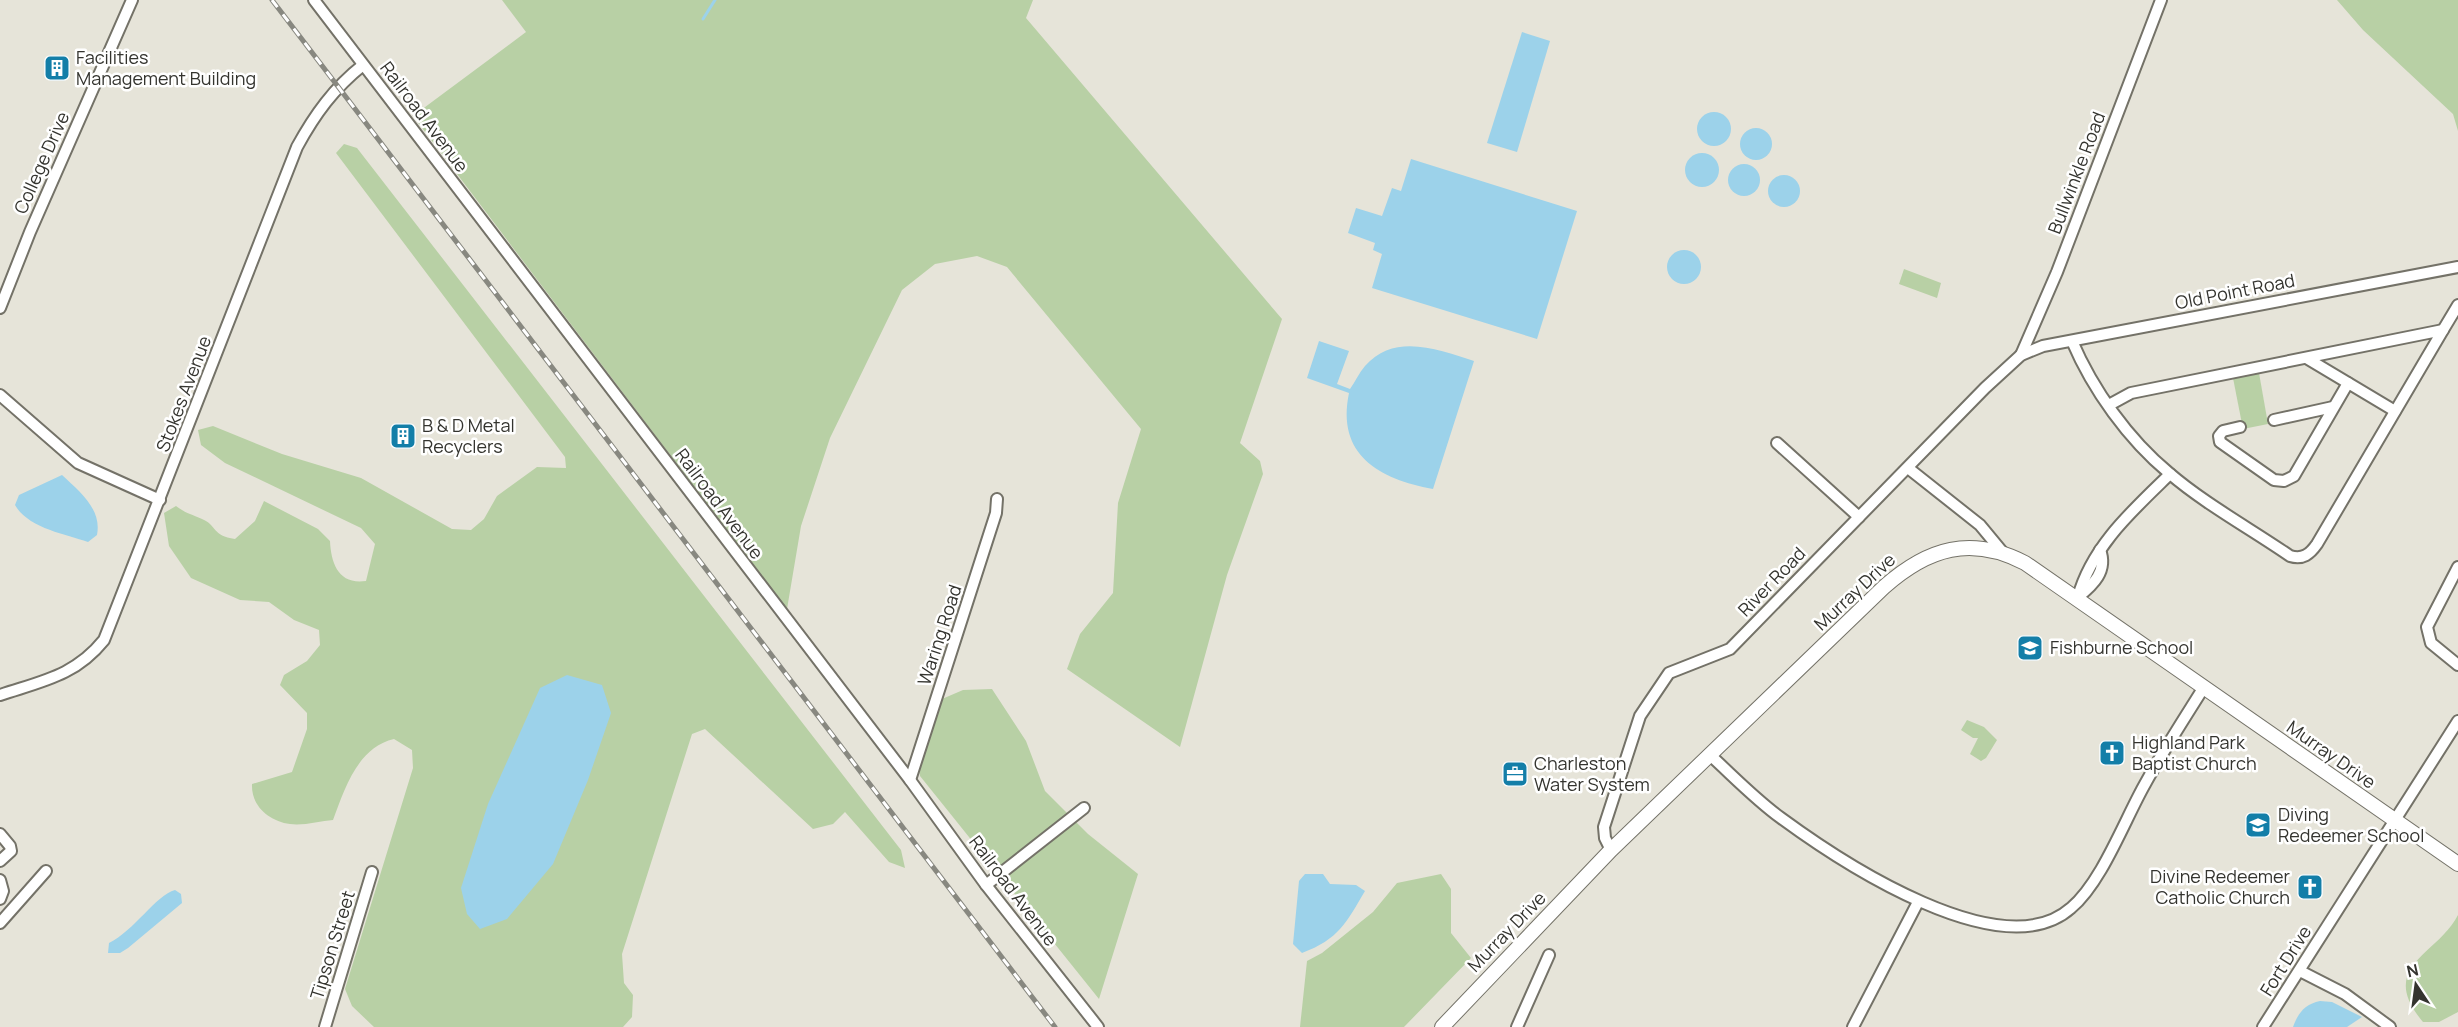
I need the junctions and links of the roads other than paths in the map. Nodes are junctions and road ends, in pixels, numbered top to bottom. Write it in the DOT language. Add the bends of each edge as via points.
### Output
graph roads {
  1 [pos="132,0"];
  2 [pos="314,0"];
  3 [pos="2161,0"];
  4 [pos="363,65"];
  5 [pos="2458,267"];
  6 [pos="2458,305"];
  7 [pos="0,308"];
  8 [pos="2443,330"];
  9 [pos="2072,341"];
  10 [pos="2020,355"];
  11 [pos="2308,359"];
  12 [pos="2348,383"];
  13 [pos="0,395"];
  14 [pos="2109,405"];
  15 [pos="2333,407"];
  16 [pos="2395,411"];
  17 [pos="2274,420"];
  18 [pos="2240,427"];
  19 [pos="1777,443"];
  20 [pos="1908,468"];
  21 [pos="2169,474"];
  22 [pos="998,499"];
  23 [pos="160,500"];
  24 [pos="1859,517"];
  25 [pos="2004,554"];
  26 [pos="2458,567"];
  27 [pos="2078,597"];
  28 [pos="2458,664"];
  29 [pos="2204,687"];
  30 [pos="0,695"];
  31 [pos="2458,722"];
  32 [pos="1710,755"];
  33 [pos="910,780"];
  34 [pos="1084,808"];
  35 [pos="2394,821"];
  36 [pos="0,834"];
  37 [pos="1611,850"];
  38 [pos="0,861"];
  39 [pos="2458,864"];
  40 [pos="46,871"];
  41 [pos="372,872"];
  42 [pos="0,880"];
  43 [pos="986,885"];
  44 [pos="0,898"];
  45 [pos="1918,902"];
  46 [pos="0,923"];
  47 [pos="1549,955"];
  48 [pos="2300,971"];
  49 [pos="325,1027"];
  50 [pos="1098,1027"];
  51 [pos="1442,1027"];
  52 [pos="1517,1027"];
  53 [pos="1853,1027"];
  54 [pos="2264,1027"];
  55 [pos="2390,1027"];
  1 -- 7 [label="street, College Drive"];
  2 -- 4 [label="street, Railroad Avenue"];
  3 -- 10 [label="street, Bullwinkle Road" via="2057,272"];
  4 -- 23 [label="street, Stokes Avenue" via="337,86 297,147"];
  4 -- 33 [label="street, Railroad Avenue"];
  5 -- 9 [label="street, Old Point Road"];
  6 -- 8 [label="street"];
  8 -- 11 [label="street"];
  8 -- 16 [label="street"];
  9 -- 10 [label="street, Old Point Road"];
  9 -- 14 [label="street"];
  10 -- 20 [label="street, River Road"];
  11 -- 12 [label="street"];
  11 -- 14 [label="street" via="2131,393"];
  12 -- 15 [label="street"];
  12 -- 16 [label="street"];
  13 -- 23 [label="street" via="78,463"];
  14 -- 21 [label="street" via="2136,442"];
  15 -- 17 [label="street"];
  15 -- 18 [label="street" via="2294,476 2284,482 2270,477 2221,443 2222,433"];
  16 -- 21 [label="street" via="2317,544 2306,556 2290,556"];
  19 -- 24 [label="street"];
  20 -- 24 [label="street, River Road"];
  20 -- 25 [label="street" via="1980,525"];
  21 -- 27 [label="street" via="2100,550 2086,571"];
  22 -- 33 [label="street, Waring Road"];
  23 -- 30 [label="street, Stokes Avenue" via="112,623 94,652 61,674"];
  24 -- 37 [label="street, River Road" via="1730,649 1669,673 1640,716 1604,826"];
  25 -- 27 [label="street, Murray Drive"];
  25 -- 32 [label="street, Murray Drive" via="1976,548 1948,550 1906,568"];
  26 -- 28 [label="street" via="2427,627 2431,643"];
  27 -- 29 [label="street, Murray Drive"];
  29 -- 35 [label="street, Murray Drive"];
  29 -- 45 [label="street" via="2145,783 2093,880 2071,908 2044,924 2009,927 1968,919"];
  31 -- 35 [label="street, Fort Drive"];
  32 -- 37 [label="street, Murray Drive"];
  32 -- 45 [label="street" via="1779,817"];
  33 -- 43 [label="street, Railroad Avenue"];
  34 -- 43 [label="street"];
  35 -- 39 [label="street, Murray Drive"];
  35 -- 48 [label="street, Fort Drive"];
  36 -- 38 [label="street" via="11,851"];
  37 -- 51 [label="street, Murray Drive"];
  40 -- 46 [label="street"];
  41 -- 49 [label="street, Tipson Street"];
  42 -- 44 [label="street"];
  43 -- 50 [label="street, Railroad Avenue"];
  45 -- 53 [label="street"];
  47 -- 52 [label="street"];
  48 -- 54 [label="street, Fort Drive"];
  48 -- 55 [label="street" via="2345,994"];
}
